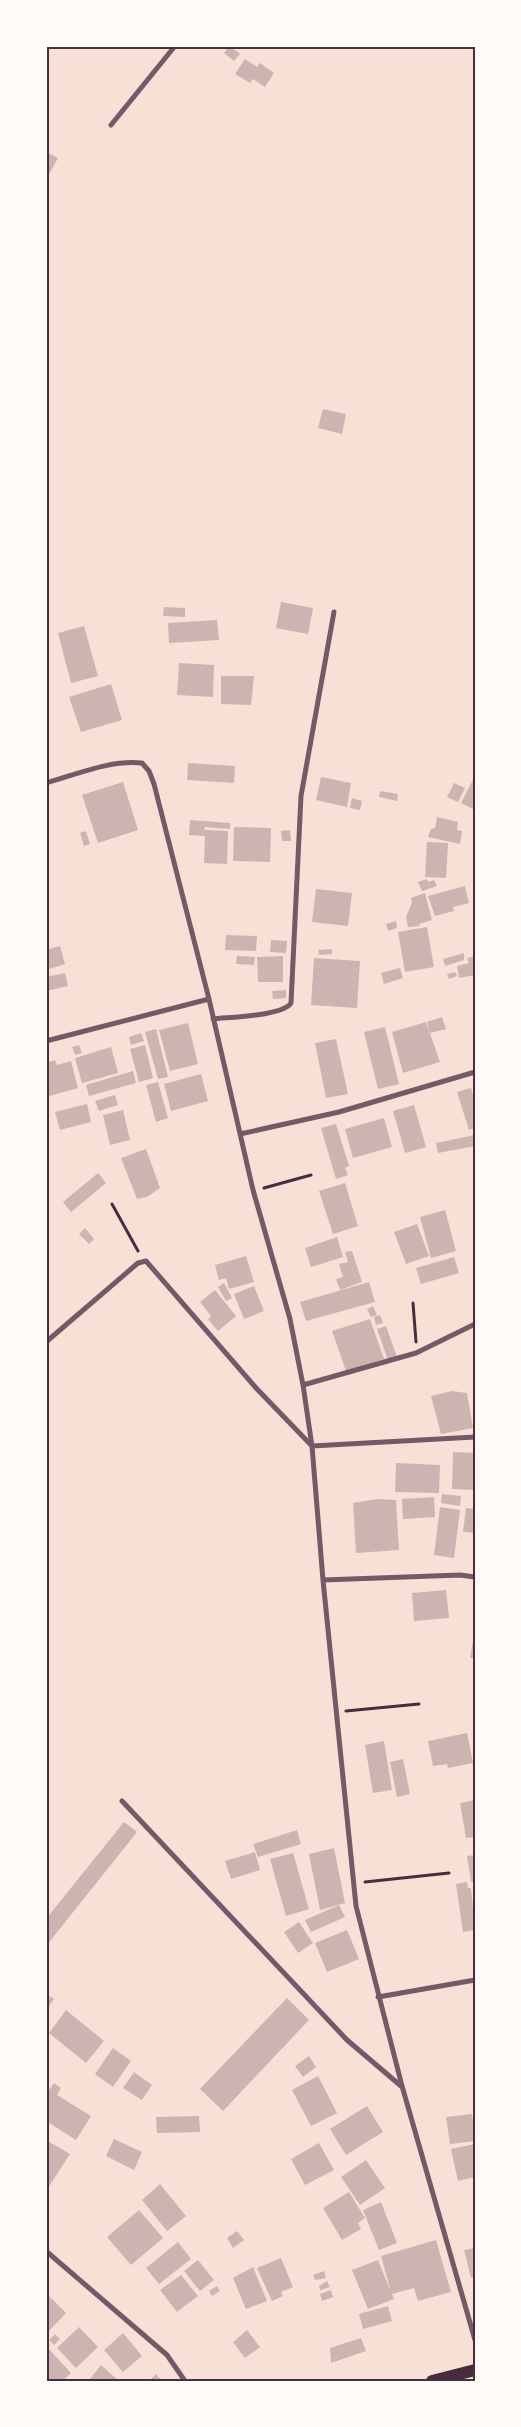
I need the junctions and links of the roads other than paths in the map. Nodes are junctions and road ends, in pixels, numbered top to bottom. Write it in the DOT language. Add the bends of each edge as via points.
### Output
graph roads {
  1 [pos="175,46"];
  2 [pos="111,124"];
  3 [pos="334,612"];
  4 [pos="46,783"];
  5 [pos="209,998"];
  6 [pos="213,1019"];
  7 [pos="46,1041"];
  8 [pos="475,1072"];
  9 [pos="240,1134"];
  10 [pos="475,1324"];
  11 [pos="46,1342"];
  12 [pos="303,1386"];
  13 [pos="475,1437"];
  14 [pos="312,1446"];
  15 [pos="475,1577"];
  16 [pos="323,1580"];
  17 [pos="122,1801"];
  18 [pos="475,1980"];
  19 [pos="378,1997"];
  20 [pos="402,2086"];
  21 [pos="49,2252"];
  22 [pos="46,2259"];
  23 [pos="475,2340"];
  24 [pos="475,2370"];
  25 [pos="185,2381"];
  26 [pos="432,2381"];
  1 -- 2 [label="street"];
  3 -- 6 [label="street" via="301,796 291,1003 288,1008 277,1012"];
  4 -- 5 [label="street" via="125,762 142,764 149,771"];
  5 -- 6 [label="street"];
  5 -- 7 [label="street"];
  6 -- 9 [label="street"];
  8 -- 9 [label="street" via="339,1112"];
  9 -- 12 [label="street" via="290,1319"];
  10 -- 12 [label="street" via="416,1353"];
  11 -- 14 [label="street" via="146,1261"];
  12 -- 14 [label="street"];
  13 -- 14 [label="street"];
  14 -- 16 [label="street"];
  15 -- 16 [label="street"];
  16 -- 19 [label="street" via="352,1883"];
  17 -- 20 [label="street" via="347,2040"];
  18 -- 19 [label="street"];
  19 -- 20 [label="street"];
  20 -- 23 [label="street"];
  21 -- 22 [label="street"];
  21 -- 25 [label="street" via="167,2355"];
  24 -- 26 [label="main road"];
}
